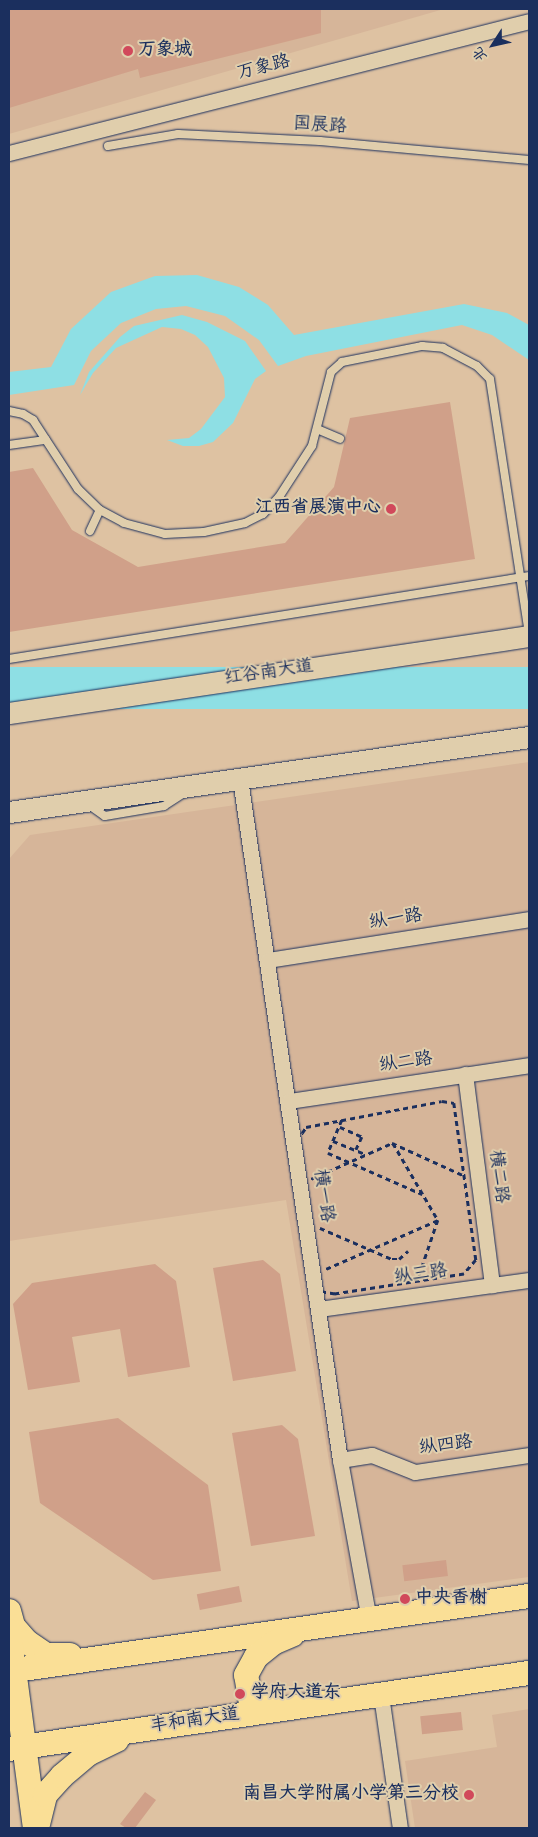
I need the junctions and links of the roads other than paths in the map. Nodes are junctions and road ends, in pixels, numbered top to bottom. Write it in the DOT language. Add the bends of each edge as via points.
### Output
graph roads {
  1 [pos="529,21"];
  2 [pos="108,146"];
  3 [pos="9,153"];
  4 [pos="529,160"];
  5 [pos="9,411"];
  6 [pos="317,428"];
  7 [pos="340,439"];
  8 [pos="46,440"];
  9 [pos="9,445"];
  10 [pos="100,510"];
  11 [pos="90,531"];
  12 [pos="529,576"];
  13 [pos="521,577"];
  14 [pos="529,635"];
  15 [pos="9,659"];
  16 [pos="9,713"];
  17 [pos="529,737"];
  18 [pos="240,779"];
  19 [pos="9,812"];
  20 [pos="529,919"];
  21 [pos="268,960"];
  22 [pos="529,1065"];
  23 [pos="465,1074"];
  24 [pos="289,1100"];
  25 [pos="529,1280"];
  26 [pos="492,1285"];
  27 [pos="318,1309"];
  28 [pos="529,1454"];
  29 [pos="340,1460"];
  30 [pos="529,1596"];
  31 [pos="9,1611"];
  32 [pos="369,1619"];
  33 [pos="312,1627"];
  34 [pos="9,1631"];
  35 [pos="114,1656"];
  36 [pos="12,1670"];
  37 [pos="529,1673"];
  38 [pos="381,1695"];
  39 [pos="322,1703"];
  40 [pos="136,1730"];
  41 [pos="16,1748"];
  42 [pos="36,1828"];
  43 [pos="400,1828"];
  1 -- 3 [label="street, 万象路"];
  2 -- 4 [label="lane, 国展路" via="178,134 320,141"];
  5 -- 8 [label="lane" via="33,420"];
  6 -- 7 [label="lane"];
  6 -- 10 [label="lane" via="312,446 279,497 263,514 245,522 204,532 165,534 124,523"];
  6 -- 13 [label="lane" via="330,372 342,362 422,346 443,348 477,366 490,380"];
  8 -- 9 [label="lane"];
  8 -- 10 [label="lane" via="78,489"];
  10 -- 11 [label="lane"];
  12 -- 13 [label="lane"];
  13 -- 14 [label="lane"];
  13 -- 15 [label="lane"];
  14 -- 16 [label="main road, 红谷南大道"];
  17 -- 18 [label="main road"];
  18 -- 19 [label="main road"];
  18 -- 21 [label="street, 横一路"];
  20 -- 21 [label="street, 纵一路"];
  21 -- 24 [label="street, 横一路"];
  22 -- 23 [label="street, 纵二路"];
  23 -- 24 [label="street, 纵二路"];
  23 -- 26 [label="street, 横二路"];
  24 -- 27 [label="street, 横一路"];
  25 -- 26 [label="street, 纵三路"];
  26 -- 27 [label="street, 纵三路" via="415,1288"];
  27 -- 29 [label="street, 横一路"];
  28 -- 29 [label="street, 纵四路" via="416,1472 372,1455"];
  29 -- 32 [label="street, 横一路"];
  30 -- 32 [label="main road"];
  31 -- 35 [label="main road" via="13,1626 27,1642 46,1655"];
  32 -- 33 [label="main road"];
  33 -- 35 [label="main road"];
  33 -- 39 [label="main road" via="273,1643 256,1657 246,1675 246,1687 251,1703 261,1707"];
  34 -- 36 [label="main road"];
  35 -- 36 [label="main road"];
  36 -- 41 [label="main road"];
  37 -- 38 [label="main road, 丰和南大道"];
  38 -- 39 [label="main road, 丰和南大道"];
  38 -- 43 [label="street"];
  39 -- 40 [label="main road, 丰和南大道"];
  40 -- 41 [label="main road, 丰和南大道"];
  40 -- 42 [label="main road" via="88,1754 62,1776 45,1795"];
  41 -- 42 [label="main road"];
}
